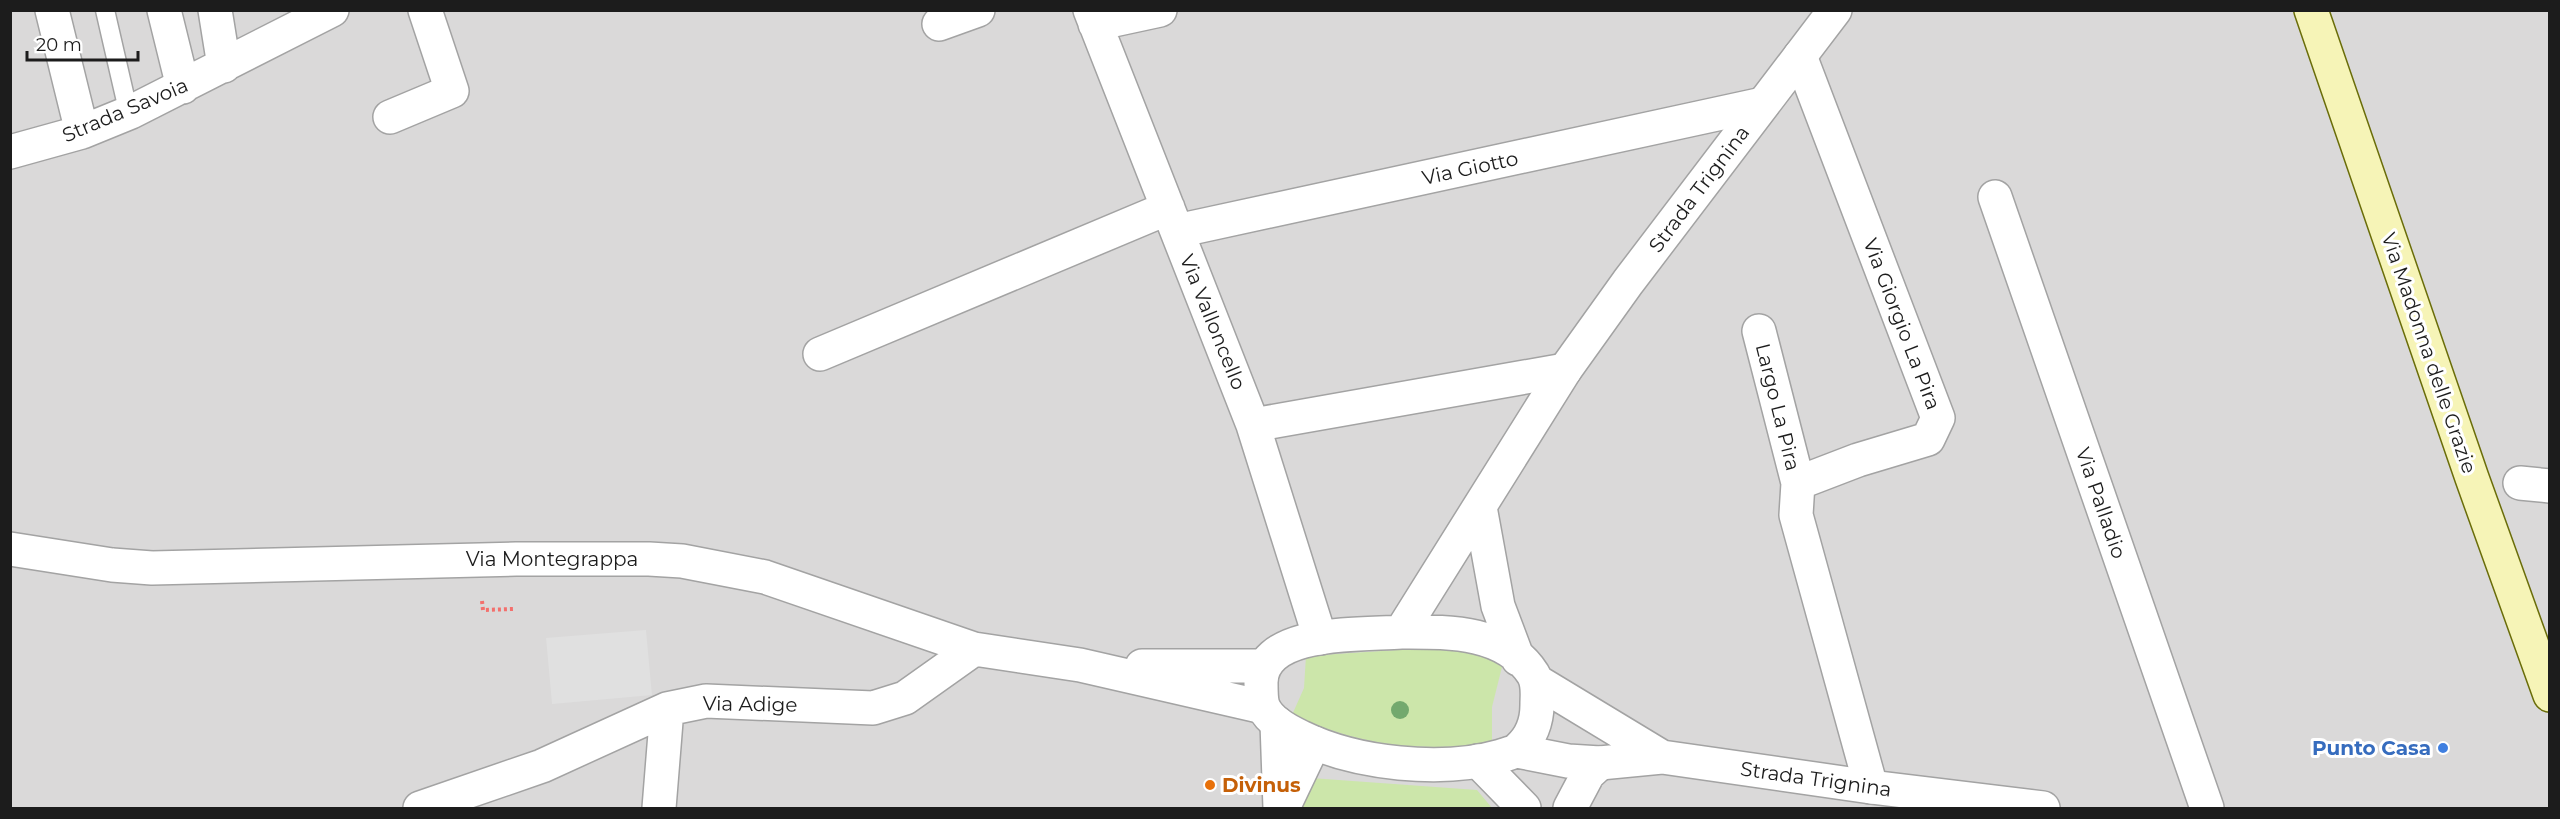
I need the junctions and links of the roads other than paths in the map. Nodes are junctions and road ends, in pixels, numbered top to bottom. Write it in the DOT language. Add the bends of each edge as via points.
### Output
graph roads {
  1 [pos="52,10"];
  2 [pos="105,10"];
  3 [pos="164,10"];
  4 [pos="215,10"];
  5 [pos="332,10"];
  6 [pos="425,10"];
  7 [pos="978,10"];
  8 [pos="1160,10"];
  9 [pos="1835,10"];
  10 [pos="2311,10"];
  11 [pos="1093,17"];
  12 [pos="275,24"];
  13 [pos="939,24"];
  14 [pos="1800,56"];
  15 [pos="224,66"];
  16 [pos="183,87"];
  17 [pos="1763,104"];
  18 [pos="131,111"];
  19 [pos="390,117"];
  20 [pos="82,132"];
  21 [pos="10,152"];
  22 [pos="1995,197"];
  23 [pos="1172,220"];
  24 [pos="1759,331"];
  25 [pos="820,354"];
  26 [pos="1565,370"];
  27 [pos="1253,425"];
  28 [pos="1798,483"];
  29 [pos="1480,507"];
  30 [pos="10,549"];
  31 [pos="1401,632"];
  32 [pos="1320,638"];
  33 [pos="974,649"];
  34 [pos="1080,665"];
  35 [pos="1263,666"];
  36 [pos="1528,670"];
  37 [pos="2550,695"];
  38 [pos="667,709"];
  39 [pos="1270,715"];
  40 [pos="1314,743"];
  41 [pos="1501,755"];
  42 [pos="1662,757"];
  43 [pos="1600,763"];
  44 [pos="1871,787"];
  45 [pos="420,808"];
  46 [pos="659,808"];
  47 [pos="1282,808"];
  48 [pos="1525,808"];
  49 [pos="1570,808"];
  50 [pos="2043,808"];
  51 [pos="2206,808"];
  1 -- 20 [label="street"];
  2 -- 18 [label="lane"];
  3 -- 16 [label="street"];
  4 -- 15 [label="street"];
  5 -- 12 [label="street, Strada Savoia"];
  6 -- 19 [label="street" via="452,90"];
  7 -- 13 [label="street"];
  8 -- 11 [label="street"];
  9 -- 14 [label="street, Strada Trignina"];
  10 -- 37 [label="main road, Via Madonna delle Grazie"];
  11 -- 23 [label="street, Via Valloncello"];
  12 -- 15 [label="street, Strada Savoia"];
  14 -- 17 [label="street, Strada Trignina"];
  14 -- 28 [label="street, Via Giorgio La Pira" via="1938,418 1928,439"];
  15 -- 16 [label="street, Strada Savoia"];
  16 -- 18 [label="street, Strada Savoia"];
  17 -- 23 [label="street, Via Giotto"];
  17 -- 26 [label="street, Strada Trignina"];
  18 -- 20 [label="street, Strada Savoia"];
  20 -- 21 [label="street, Strada Savoia"];
  22 -- 51 [label="street, Via Palladio"];
  23 -- 25 [label="street, Via Giotto"];
  23 -- 27 [label="street, Via Valloncello"];
  24 -- 28 [label="street, Largo La Pira"];
  26 -- 27 [label="street"];
  26 -- 29 [label="street, Strada Trignina"];
  27 -- 32 [label="street, Via Valloncello"];
  28 -- 44 [label="street" via="1796,515"];
  29 -- 31 [label="street, Strada Trignina"];
  29 -- 36 [label="street" via="1498,606"];
  30 -- 33 [label="street, Via Montegrappa" via="152,568 516,559 681,561 765,577"];
  31 -- 32 [label="street, Strada Trignina"];
  31 -- 36 [label="street, Strada Trignina" via="1459,633 1483,639 1504,648"];
  32 -- 35 [label="street, Strada Trignina" via="1292,643"];
  33 -- 34 [label="street, Via Montegrappa"];
  33 -- 38 [label="street, Via Adige" via="905,698 873,708 706,701"];
  34 -- 35 [label="street, Via Montegrappa"];
  34 -- 39 [label="street, Via Montegrappa"];
  35 -- 39 [label="street" via="1261,675"];
  36 -- 41 [label="street" via="1537,719 1526,740"];
  36 -- 42 [label="street, Strada Trignina"];
  38 -- 45 [label="street, Via Adige" via="542,766"];
  38 -- 46 [label="street"];
  39 -- 40 [label="street, Via Montegrappa"];
  39 -- 47 [label="street"];
  40 -- 41 [label="street, Strada Trignina" via="1365,758 1432,764"];
  40 -- 47 [label="street"];
  41 -- 43 [label="street, Strada Trignina"];
  41 -- 48 [label="street"];
  42 -- 43 [label="street, Strada Trignina"];
  42 -- 44 [label="street, Strada Trignina"];
  43 -- 49 [label="street" via="1588,774"];
  44 -- 50 [label="street, Strada Trignina"];
}
